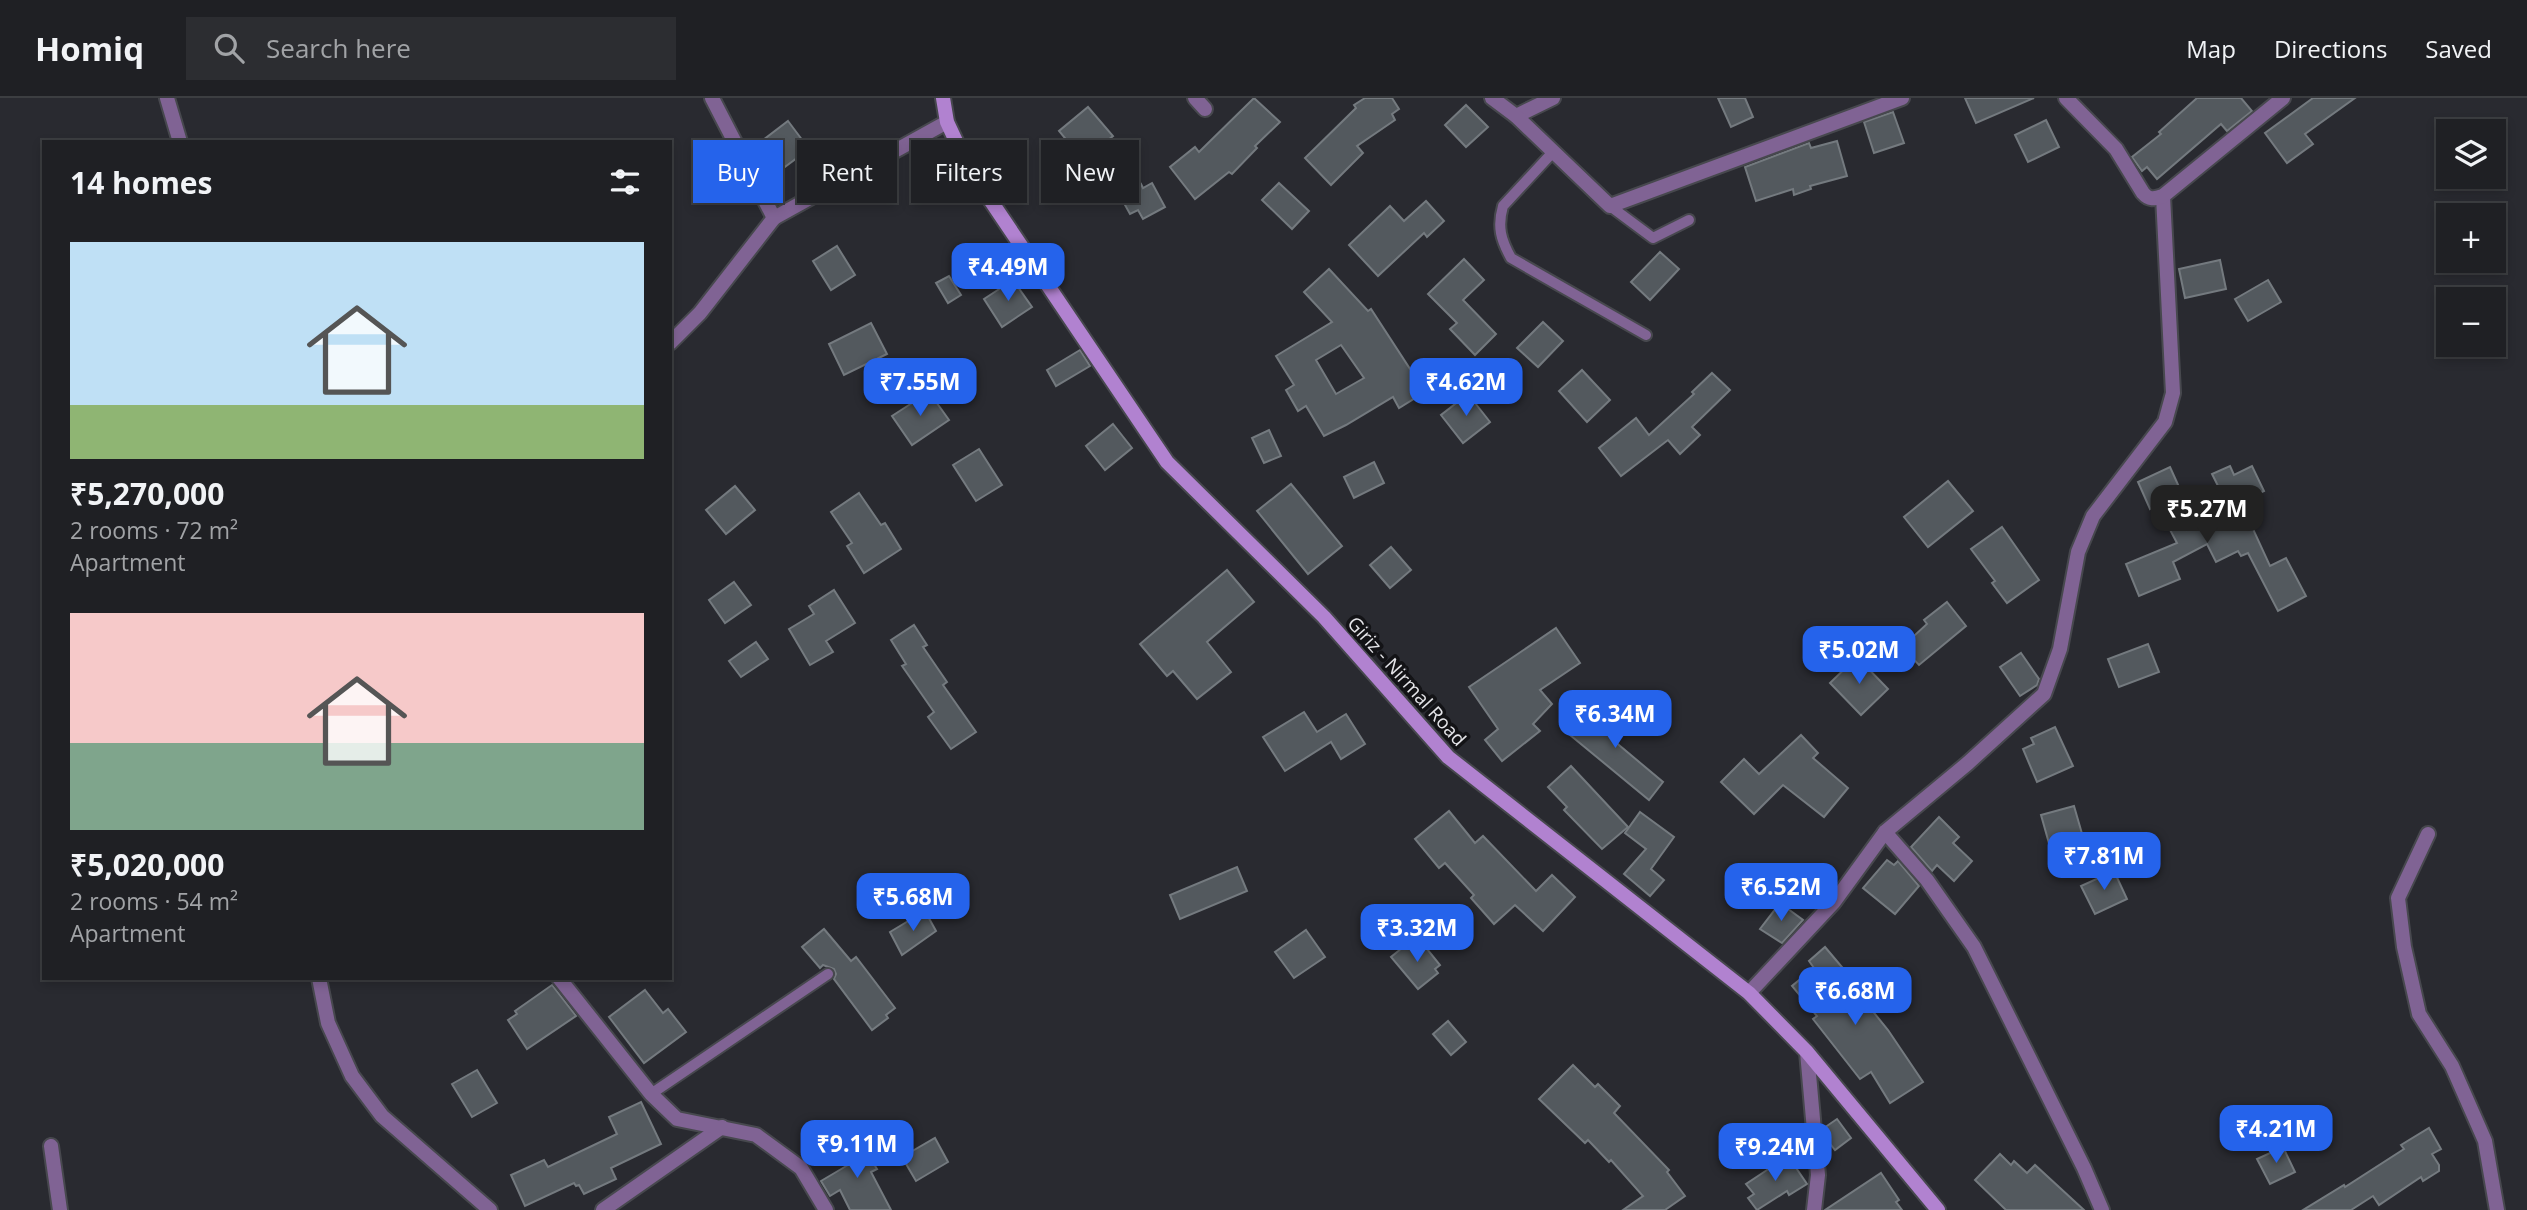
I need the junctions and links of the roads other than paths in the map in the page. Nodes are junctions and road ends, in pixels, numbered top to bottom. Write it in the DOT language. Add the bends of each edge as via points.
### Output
graph roads {
  1 [pos="167,98"];
  2 [pos="712,98"];
  3 [pos="943,98"];
  4 [pos="1492,98"];
  5 [pos="1553,98"];
  6 [pos="1902,98"];
  7 [pos="2066,98"];
  8 [pos="2284,98"];
  9 [pos="1516,116"];
  10 [pos="947,122"];
  11 [pos="179,140"];
  12 [pos="1553,152"];
  13 [pos="2163,196"];
  14 [pos="1610,206"];
  15 [pos="774,218"];
  16 [pos="1689,220"];
  17 [pos="1646,335"];
  18 [pos="672,341"];
  19 [pos="1885,832"];
  20 [pos="2428,834"];
  21 [pos="828,974"];
  22 [pos="319,980"];
  23 [pos="561,980"];
  24 [pos="1749,993"];
  25 [pos="1807,1052"];
  26 [pos="651,1094"];
  27 [pos="722,1127"];
  28 [pos="51,1146"];
  29 [pos="60,1210"];
  30 [pos="490,1210"];
  31 [pos="603,1210"];
  32 [pos="826,1210"];
  33 [pos="1814,1210"];
  34 [pos="1938,1210"];
  35 [pos="2102,1210"];
  36 [pos="2497,1210"];
  1 -- 11 [label="street"];
  2 -- 15 [label="street"];
  3 -- 10 [label="main road, Giriz - Nirmal Road"];
  4 -- 9 [label="street"];
  5 -- 9 [label="street"];
  6 -- 14 [label="street"];
  7 -- 13 [label="street" via="2116,149 2143,193 2148,198"];
  8 -- 13 [label="street"];
  9 -- 12 [label="street"];
  10 -- 15 [label="street"];
  10 -- 24 [label="main road, Giriz - Nirmal Road" via="986,195 1167,462 1324,617 1448,757"];
  12 -- 14 [label="street"];
  12 -- 17 [label="lane" via="1503,206 1500,239 1511,258"];
  13 -- 19 [label="street" via="2173,393 2165,422 2093,516 2078,552 2060,649 2044,694"];
  14 -- 16 [label="lane" via="1653,238"];
  15 -- 18 [label="street" via="700,313"];
  19 -- 24 [label="street" via="1834,902"];
  19 -- 35 [label="street" via="1927,880 1974,947"];
  20 -- 36 [label="street" via="2398,898 2404,947 2419,1014 2452,1066 2485,1141"];
  21 -- 26 [label="lane"];
  22 -- 30 [label="street" via="328,1023 352,1076 382,1116"];
  23 -- 26 [label="street"];
  24 -- 25 [label="main road, Giriz - Nirmal Road"];
  25 -- 33 [label="street" via="1818,1175"];
  25 -- 34 [label="main road, Giriz - Nirmal Road"];
  26 -- 27 [label="street" via="677,1119"];
  27 -- 31 [label="street"];
  27 -- 32 [label="street" via="756,1135 801,1168"];
  28 -- 29 [label="street"];
}
